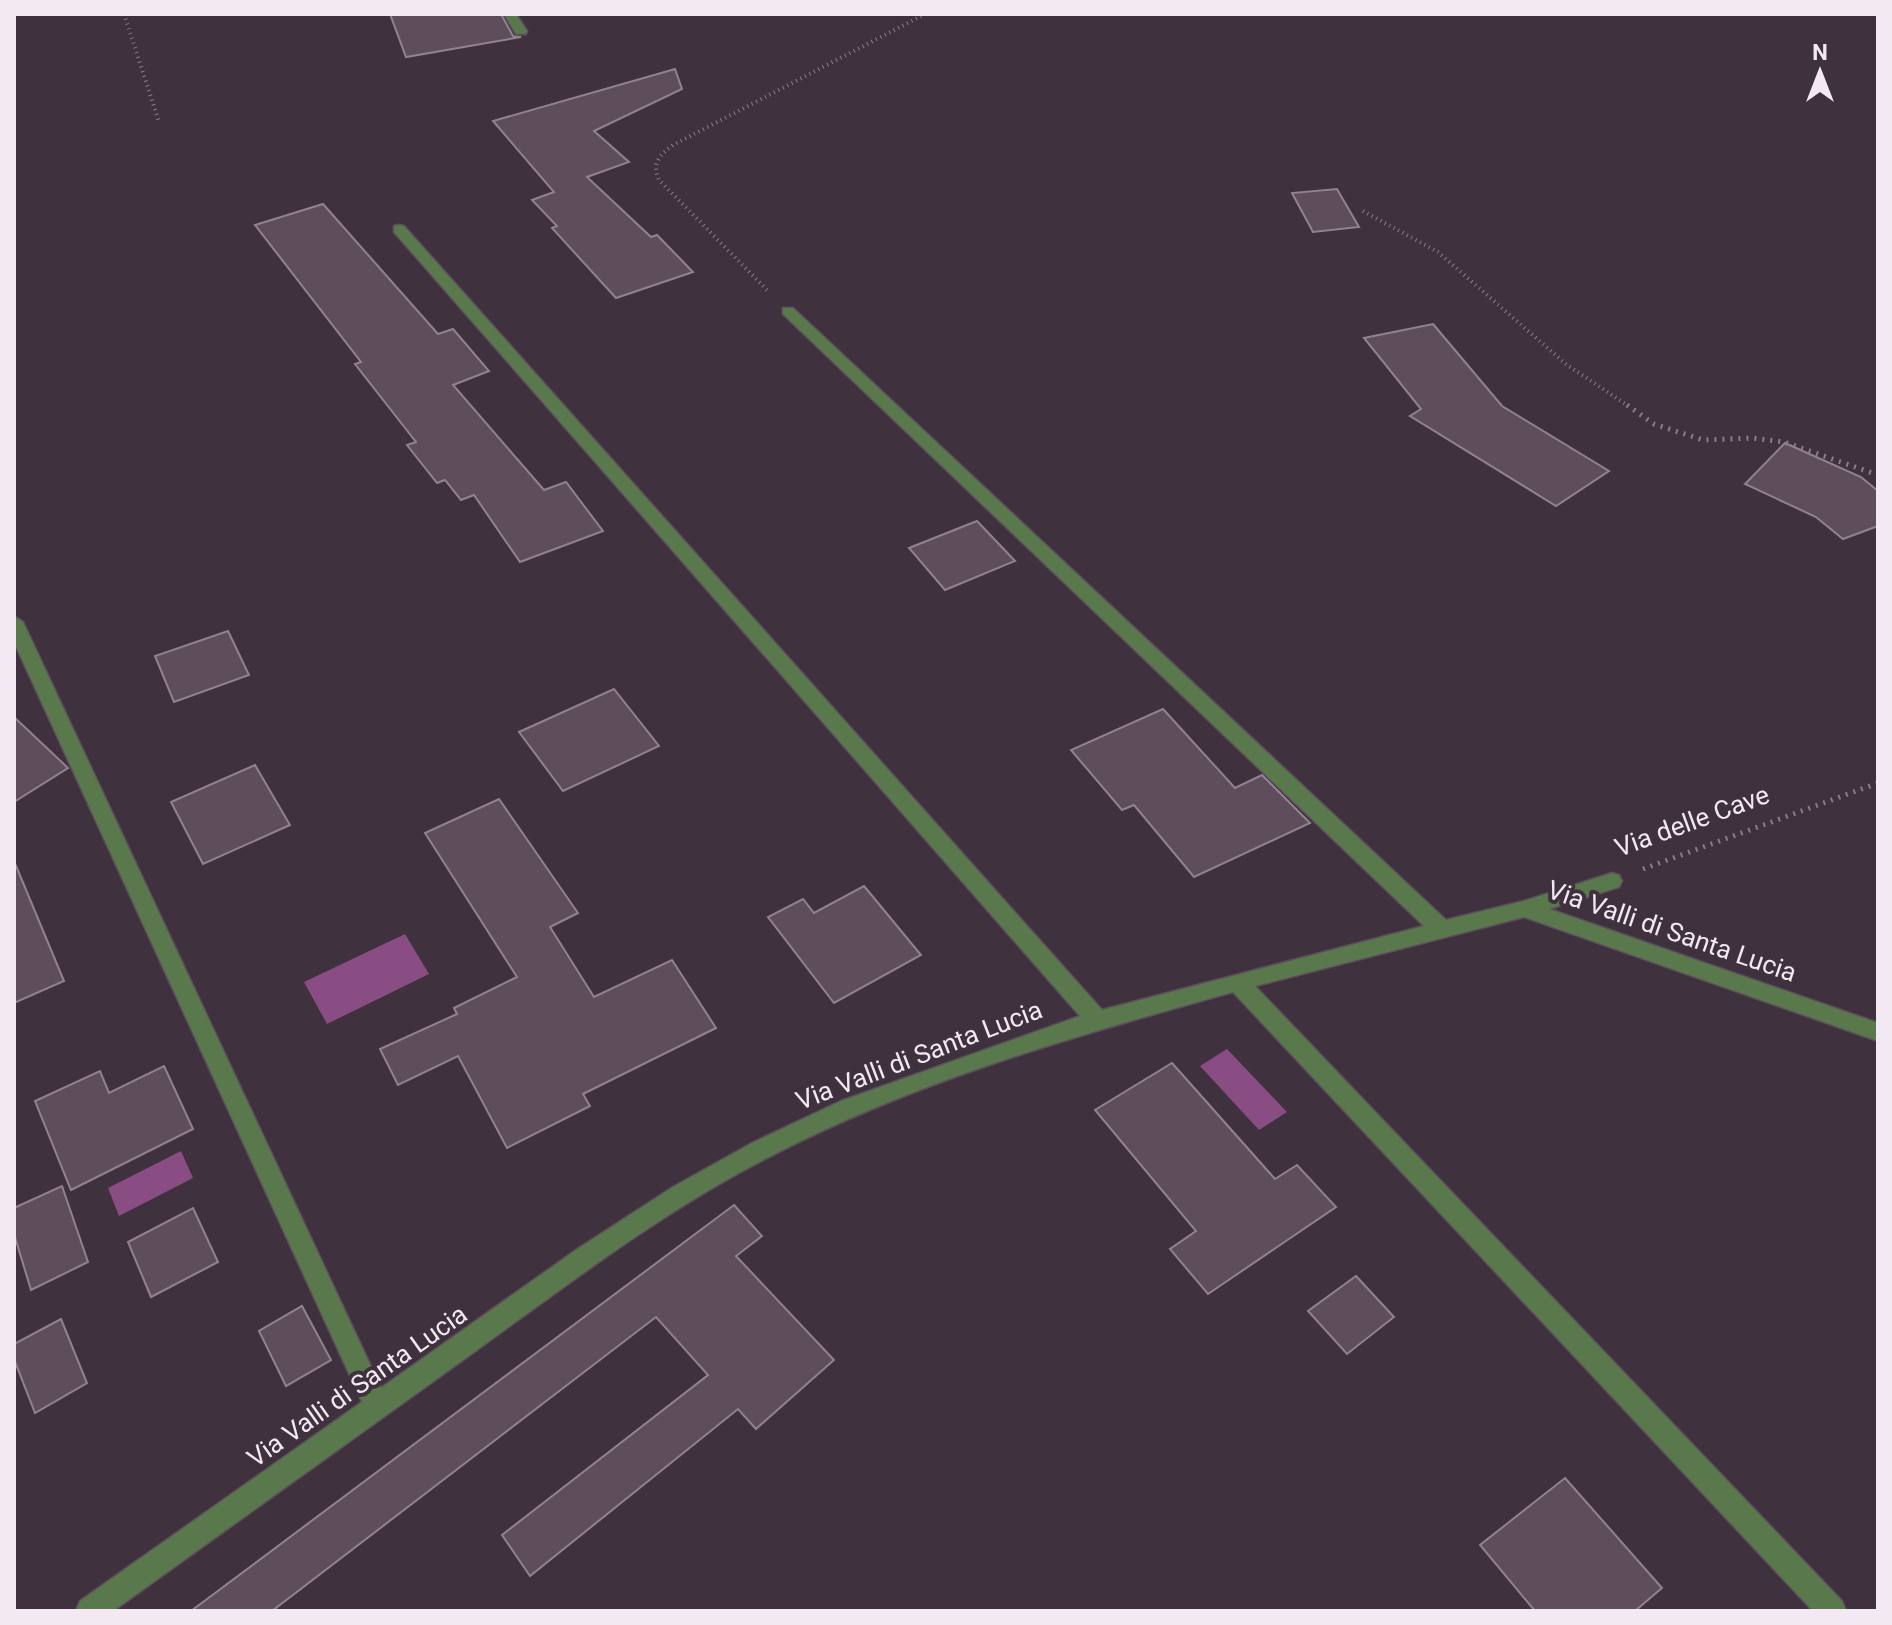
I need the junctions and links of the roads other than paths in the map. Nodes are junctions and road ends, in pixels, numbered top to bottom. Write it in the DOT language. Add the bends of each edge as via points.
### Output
graph roads {
  1 [pos="510,14"];
  2 [pos="521,31"];
  3 [pos="399,229"];
  4 [pos="788,311"];
  5 [pos="14,622"];
  6 [pos="1612,881"];
  7 [pos="1524,909"];
  8 [pos="1443,931"];
  9 [pos="1237,982"];
  10 [pos="1097,1020"];
  11 [pos="1878,1032"];
  12 [pos="377,1407"];
  13 [pos="90,1611"];
  14 [pos="1832,1611"];
  1 -- 2 [label="street"];
  3 -- 10 [label="street"];
  4 -- 8 [label="street"];
  5 -- 12 [label="street"];
  6 -- 7 [label="street, Via delle Cave"];
  7 -- 8 [label="street, Via Valli di Santa Lucia"];
  7 -- 11 [label="street, Via Valli di Santa Lucia"];
  8 -- 9 [label="street, Via Valli di Santa Lucia"];
  9 -- 10 [label="street, Via Valli di Santa Lucia"];
  9 -- 14 [label="street"];
  10 -- 12 [label="street, Via Valli di Santa Lucia" via="898,1088 760,1150 609,1242"];
  12 -- 13 [label="street, Via Valli di Santa Lucia"];
}
